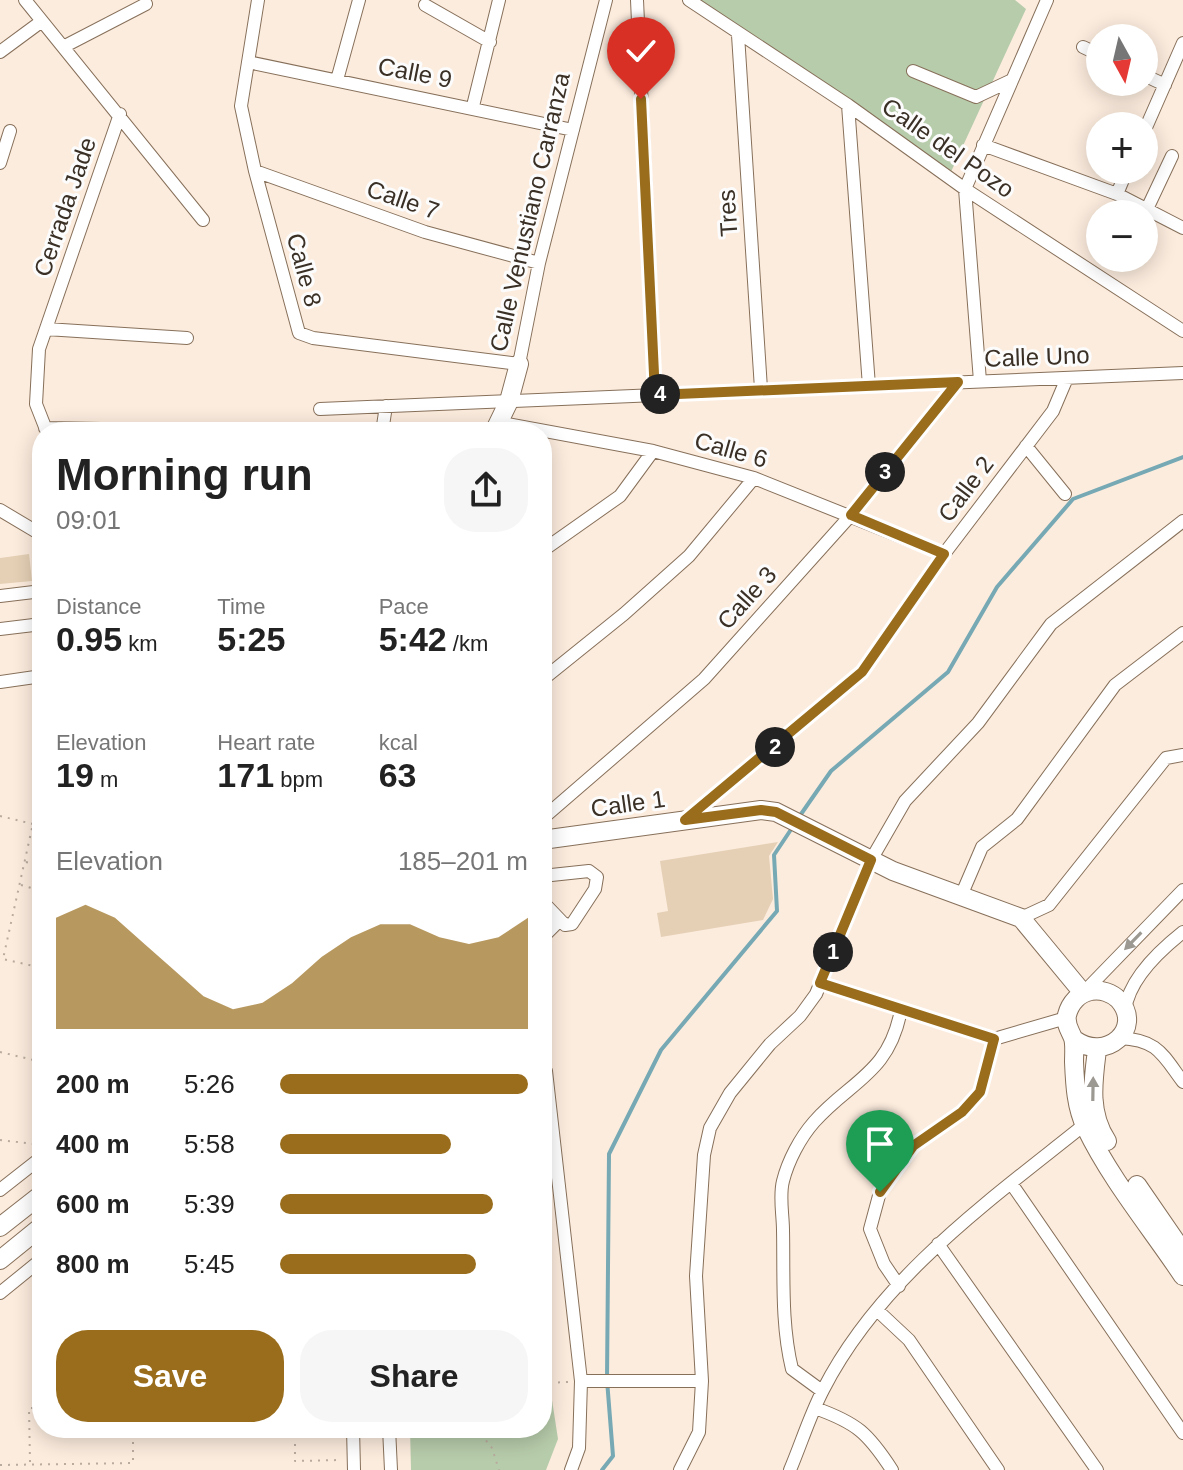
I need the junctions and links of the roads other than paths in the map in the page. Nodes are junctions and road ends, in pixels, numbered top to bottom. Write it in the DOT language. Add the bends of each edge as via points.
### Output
graph roads {
  1 [pos="25,0"];
  2 [pos="258,0"];
  3 [pos="359,0"];
  4 [pos="499,0"];
  5 [pos="606,0"];
  6 [pos="637,0"];
  7 [pos="689,0"];
  8 [pos="1047,0"];
  9 [pos="146,4"];
  10 [pos="425,5"];
  11 [pos="42,21"];
  12 [pos="738,35"];
  13 [pos="490,42"];
  14 [pos="1183,43"];
  15 [pos="63,47"];
  16 [pos="1083,47"];
  17 [pos="1086,48"];
  18 [pos="0,52"];
  19 [pos="248,62"];
  20 [pos="913,71"];
  21 [pos="337,80"];
  22 [pos="1012,80"];
  23 [pos="1158,82"];
  24 [pos="1165,85"];
  25 [pos="848,105"];
  26 [pos="473,106"];
  27 [pos="1153,112"];
  28 [pos="120,114"];
  29 [pos="573,130"];
  30 [pos="10,131"];
  31 [pos="983,145"];
  32 [pos="1172,156"];
  33 [pos="0,163"];
  34 [pos="255,171"];
  35 [pos="1121,184"];
  36 [pos="965,189"];
  37 [pos="1117,194"];
  38 [pos="1129,200"];
  39 [pos="1151,200"];
  40 [pos="1158,215"];
  41 [pos="203,220"];
  42 [pos="1183,228"];
  43 [pos="539,263"];
  44 [pos="46,329"];
  45 [pos="1183,331"];
  46 [pos="187,338"];
  47 [pos="519,364"];
  48 [pos="1183,373"];
  49 [pos="1067,378"];
  50 [pos="980,381"];
  51 [pos="958,382"];
  52 [pos="869,386"];
  53 [pos="761,389"];
  54 [pos="655,395"];
  55 [pos="509,401"];
  56 [pos="386,406"];
  57 [pos="320,409"];
  58 [pos="43,422"];
  59 [pos="384,422"];
  60 [pos="498,422"];
  61 [pos="552,436"];
  62 [pos="1026,446"];
  63 [pos="653,451"];
  64 [pos="754,478"];
  65 [pos="1065,494"];
  66 [pos="0,510"];
  67 [pos="851,515"];
  68 [pos="1183,521"];
  69 [pos="32,529"];
  70 [pos="552,544"];
  71 [pos="944,554"];
  72 [pos="32,592"];
  73 [pos="0,596"];
  74 [pos="32,625"];
  75 [pos="0,629"];
  76 [pos="1183,633"];
  77 [pos="552,672"];
  78 [pos="32,677"];
  79 [pos="0,682"];
  80 [pos="1183,755"];
  81 [pos="552,810"];
  82 [pos="685,820"];
  83 [pos="552,839"];
  84 [pos="871,860"];
  85 [pos="552,875"];
  86 [pos="1183,890"];
  87 [pos="961,896"];
  88 [pos="552,912"];
  89 [pos="1021,918"];
  90 [pos="560,920"];
  91 [pos="552,928"];
  92 [pos="1183,932"];
  93 [pos="820,983"];
  94 [pos="1083,993"];
  95 [pos="901,1010"];
  96 [pos="1125,1010"];
  97 [pos="1066,1018"];
  98 [pos="1120,1038"];
  99 [pos="994,1039"];
  100 [pos="1075,1040"];
  101 [pos="1097,1050"];
  102 [pos="1183,1082"];
  103 [pos="552,1124"];
  104 [pos="1084,1125"];
  105 [pos="32,1165"];
  106 [pos="1011,1183"];
  107 [pos="0,1190"];
  108 [pos="32,1202"];
  109 [pos="0,1227"];
  110 [pos="32,1234"];
  111 [pos="938,1244"];
  112 [pos="1183,1252"];
  113 [pos="0,1260"];
  114 [pos="32,1267"];
  115 [pos="1183,1276"];
  116 [pos="899,1286"];
  117 [pos="0,1293"];
  118 [pos="878,1311"];
  119 [pos="581,1381"];
  120 [pos="702,1381"];
  121 [pos="822,1391"];
  122 [pos="815,1408"];
  123 [pos="1183,1433"];
  124 [pos="353,1438"];
  125 [pos="389,1438"];
  126 [pos="354,1465"];
  127 [pos="391,1470"];
  128 [pos="571,1470"];
  129 [pos="680,1470"];
  130 [pos="790,1470"];
  131 [pos="892,1470"];
  132 [pos="998,1470"];
  133 [pos="1097,1470"];
  1 -- 11 [label="street, Cerrada Jade"];
  2 -- 19 [label="street, Calle 8"];
  3 -- 21 [label="street"];
  4 -- 13 [label="street"];
  5 -- 29 [label="street, Calle Venustiano Carranza"];
  6 -- 54 [label="street"];
  7 -- 12 [label="street, Calle del Pozo"];
  8 -- 22 [label="street"];
  9 -- 15 [label="street"];
  10 -- 13 [label="street"];
  11 -- 15 [label="street, Cerrada Jade"];
  11 -- 18 [label="street"];
  12 -- 25 [label="street, Calle del Pozo"];
  12 -- 53 [label="street, Tres"];
  13 -- 26 [label="street"];
  14 -- 24 [label="street"];
  15 -- 28 [label="street, Cerrada Jade"];
  16 -- 17 [label="street"];
  19 -- 21 [label="street, Calle 9"];
  19 -- 34 [label="street, Calle 8" via="241,106"];
  20 -- 22 [label="street" via="976,97"];
  21 -- 26 [label="street, Calle 9"];
  22 -- 31 [label="street"];
  23 -- 24 [label="street"];
  24 -- 27 [label="street"];
  25 -- 36 [label="street, Calle del Pozo"];
  25 -- 52 [label="street"];
  26 -- 29 [label="street, Calle 9"];
  28 -- 41 [label="street"];
  28 -- 44 [label="street, Cerrada Jade"];
  29 -- 43 [label="street, Calle Venustiano Carranza"];
  30 -- 33 [label="street"];
  31 -- 36 [label="street"];
  31 -- 37 [label="street"];
  32 -- 39 [label="street"];
  34 -- 43 [label="street, Calle 7" via="425,232"];
  34 -- 47 [label="street, Calle 8" via="299,333"];
  35 -- 37 [label="street"];
  36 -- 45 [label="street, Calle del Pozo"];
  36 -- 50 [label="street"];
  37 -- 38 [label="street"];
  40 -- 42 [label="street"];
  43 -- 47 [label="street, Calle Venustiano Carranza"];
  44 -- 46 [label="street"];
  44 -- 58 [label="street, Cerrada Jade" via="39,349 36,404"];
  47 -- 55 [label="street, Calle Venustiano Carranza"];
  48 -- 49 [label="street, Calle Uno"];
  49 -- 50 [label="street, Calle Uno"];
  49 -- 62 [label="street, Calle 2" via="1053,411"];
  50 -- 51 [label="street, Calle Uno"];
  51 -- 52 [label="street, Calle Uno"];
  51 -- 67 [label="street, Calle 3"];
  52 -- 53 [label="street, Calle Uno"];
  53 -- 54 [label="street, Calle Uno"];
  54 -- 55 [label="street, Calle Uno"];
  55 -- 56 [label="street, Calle Uno"];
  55 -- 60 [label="street, Calle Venustiano Carranza"];
  56 -- 57 [label="street, Calle Uno"];
  56 -- 59 [label="street"];
  61 -- 63 [label="street, Calle 6"];
  62 -- 65 [label="street"];
  62 -- 71 [label="street, Calle 2"];
  63 -- 64 [label="street, Calle 6"];
  63 -- 70 [label="street" via="620,496"];
  64 -- 67 [label="street, Calle 6"];
  64 -- 77 [label="street" via="689,556"];
  66 -- 69 [label="street"];
  67 -- 71 [label="street, Calle 6"];
  67 -- 81 [label="street, Calle 3" via="704,679"];
  68 -- 84 [label="street" via="1051,624 978,723 905,801"];
  71 -- 82 [label="street, Calle 2" via="862,672"];
  72 -- 73 [label="street"];
  74 -- 75 [label="street"];
  76 -- 87 [label="street" via="1115,685 1017,819 982,847"];
  78 -- 79 [label="street"];
  80 -- 89 [label="street" via="1166,758 1049,905"];
  82 -- 83 [label="street, Calle 1"];
  82 -- 84 [label="street, Calle 1" via="776,812"];
  84 -- 87 [label="street, Calle 1"];
  84 -- 93 [label="street"];
  85 -- 90 [label="street" via="589,871 597,877 572,924"];
  86 -- 94 [label="street, one-way"];
  87 -- 89 [label="street, Calle 1"];
  88 -- 90 [label="street"];
  89 -- 94 [label="street"];
  90 -- 91 [label="street"];
  92 -- 96 [label="street" via="1127,992"];
  93 -- 95 [label="street"];
  93 -- 120 [label="street" via="800,1016 730,1093 710,1128 696,1276"];
  94 -- 96 [label="street" via="1108,992"];
  94 -- 97 [label="street"];
  95 -- 99 [label="street"];
  95 -- 121 [label="street" via="898,1028 879,1062 814,1122 795,1150 782,1184 786,1343 792,1369"];
  96 -- 98 [label="street"];
  97 -- 99 [label="street"];
  97 -- 100 [label="street"];
  98 -- 101 [label="street"];
  98 -- 102 [label="street" via="1157,1046"];
  99 -- 116 [label="street" via="980,1092 962,1112 913,1146 880,1192 870,1229"];
  100 -- 101 [label="street"];
  100 -- 104 [label="street" via="1075,1085"];
  112 -- 101 [label="street, one-way" via="1097,1127 1092,1093"];
  103 -- 119 [label="street"];
  104 -- 106 [label="street"];
  104 -- 115 [label="street"];
  105 -- 107 [label="street"];
  106 -- 111 [label="street"];
  106 -- 123 [label="street"];
  108 -- 109 [label="street"];
  110 -- 113 [label="street"];
  111 -- 116 [label="street"];
  111 -- 133 [label="street"];
  114 -- 117 [label="street"];
  116 -- 118 [label="street"];
  118 -- 121 [label="street"];
  118 -- 132 [label="street" via="909,1340"];
  119 -- 120 [label="street"];
  119 -- 128 [label="street" via="579,1448"];
  120 -- 129 [label="street" via="699,1432"];
  121 -- 122 [label="street"];
  122 -- 130 [label="street"];
  122 -- 131 [label="street" via="848,1420 869,1435"];
  124 -- 126 [label="street"];
  125 -- 127 [label="street"];
}
